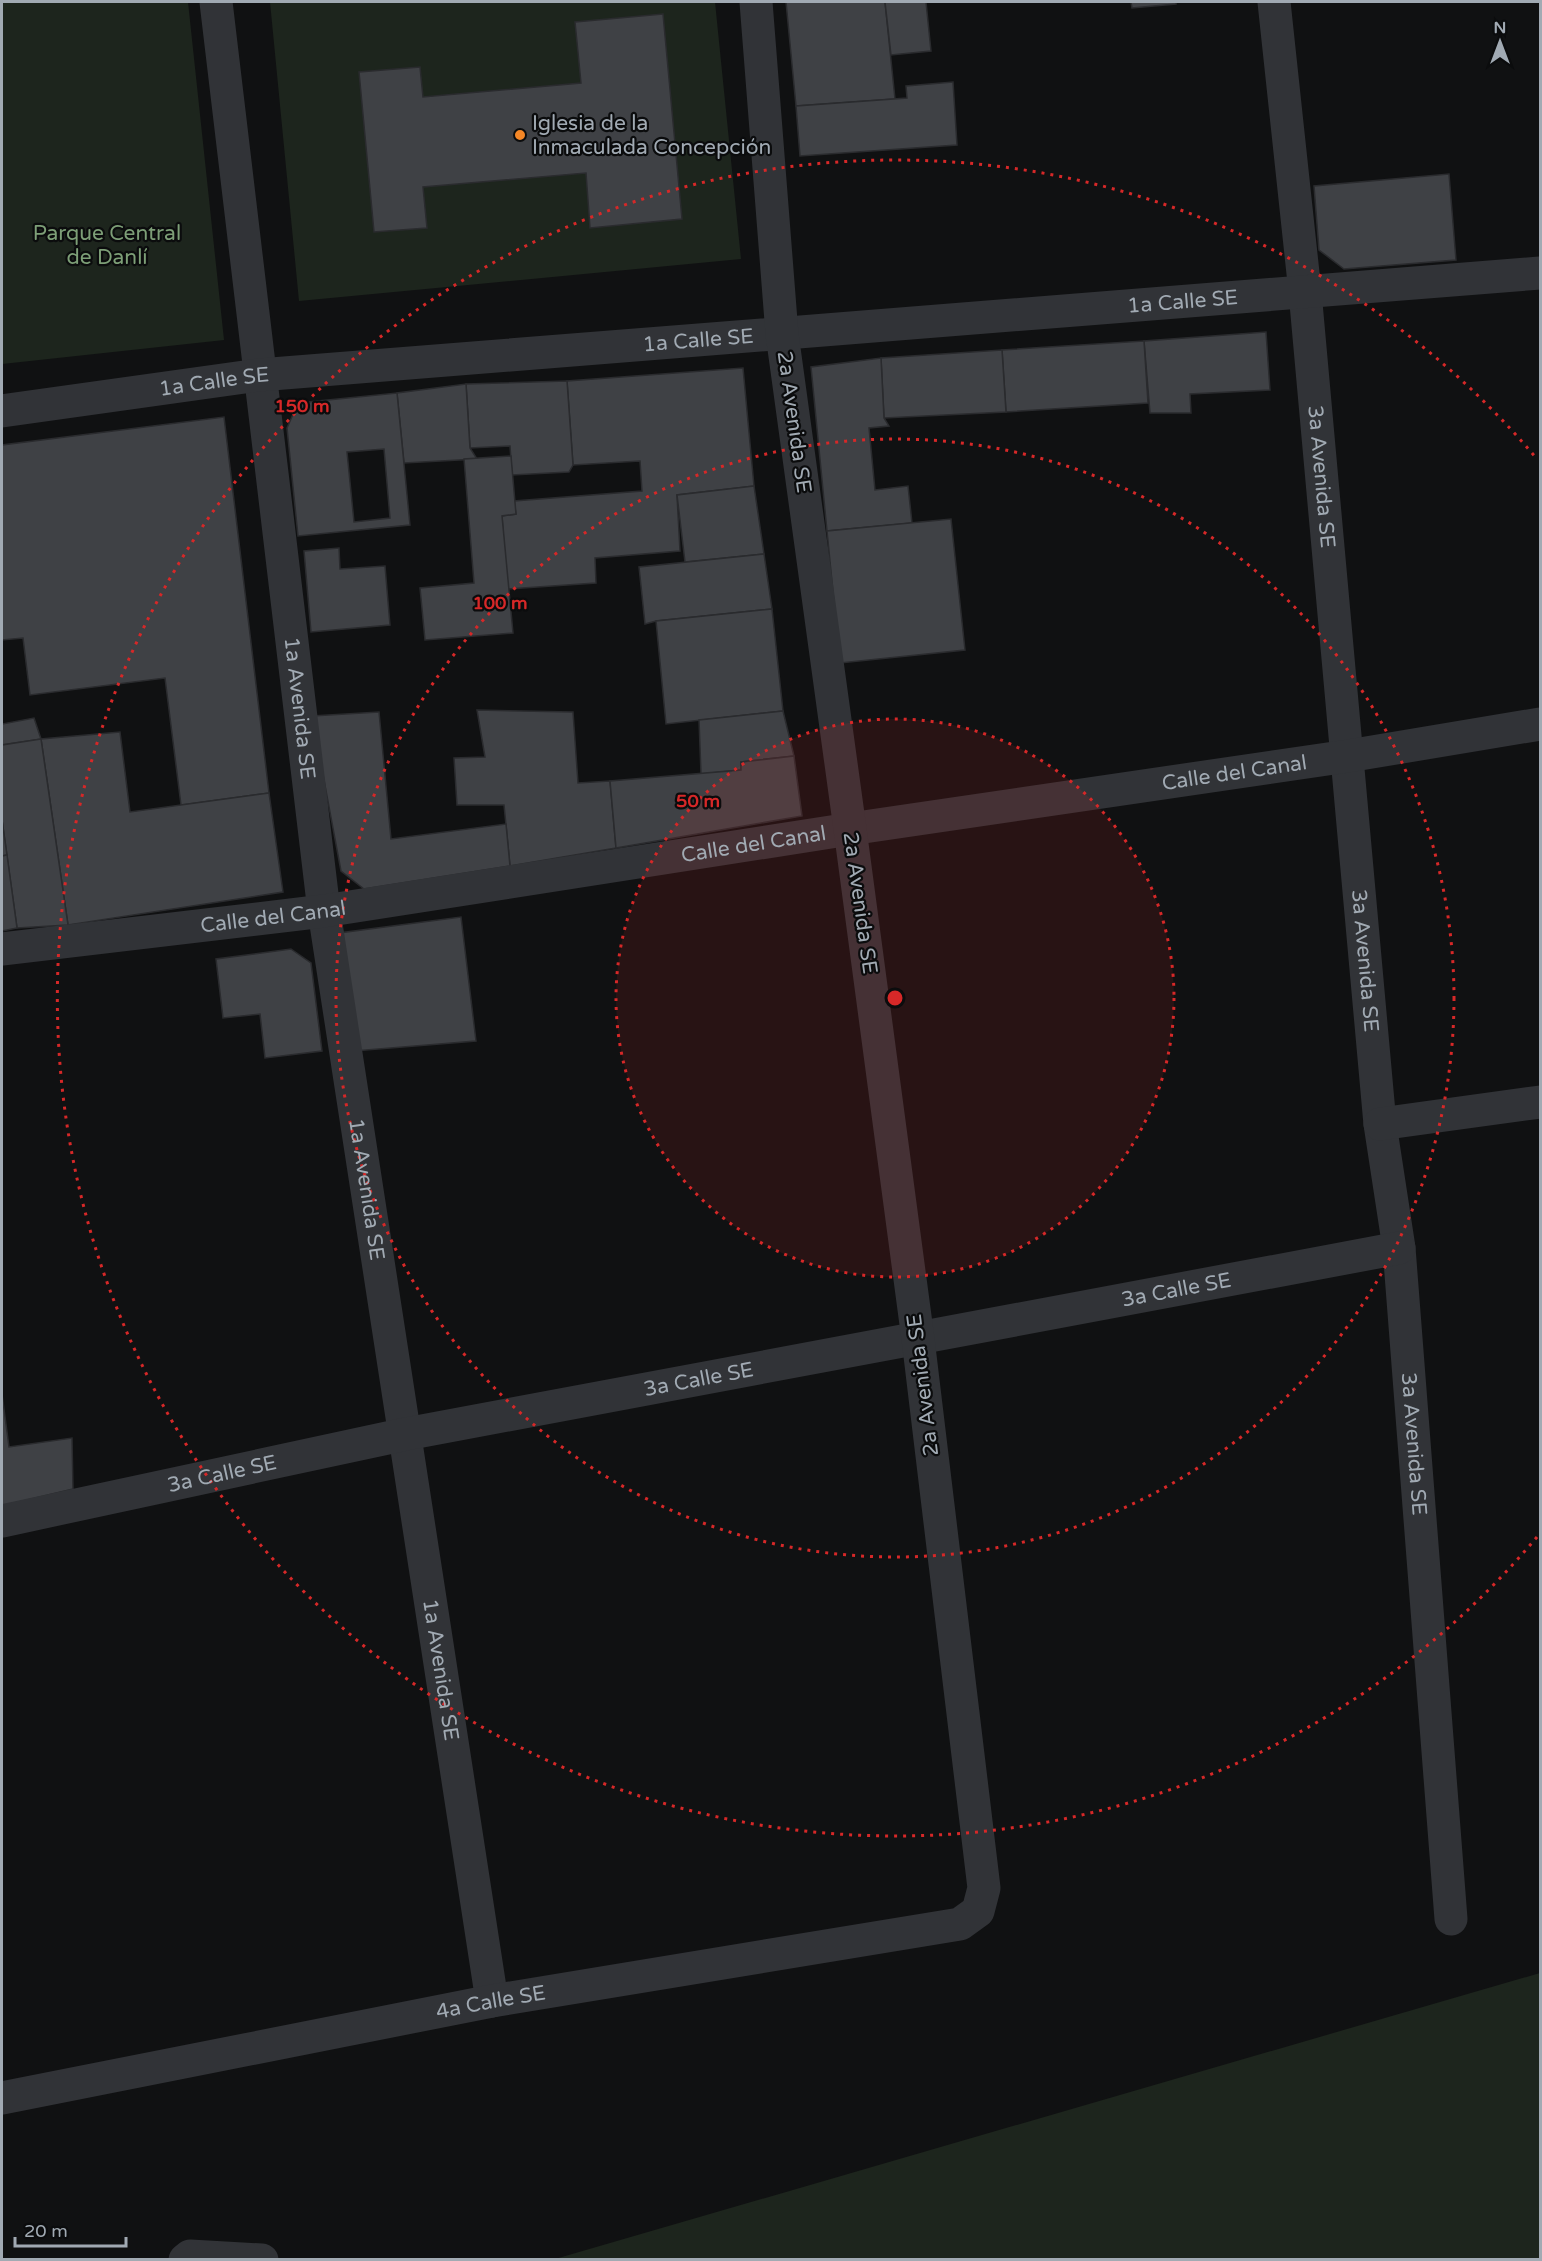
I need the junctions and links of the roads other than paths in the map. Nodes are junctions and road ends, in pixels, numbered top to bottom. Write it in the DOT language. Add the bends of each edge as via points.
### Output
graph roads {
  1 [pos="216,2"];
  2 [pos="756,2"];
  3 [pos="1274,2"];
  4 [pos="1540,273"];
  5 [pos="1305,292"];
  6 [pos="782,334"];
  7 [pos="259,375"];
  8 [pos="2,411"];
  9 [pos="1540,724"];
  10 [pos="1348,756"];
  11 [pos="850,829"];
  12 [pos="324,911"];
  13 [pos="2,949"];
  14 [pos="1540,1102"];
  15 [pos="1380,1124"];
  16 [pos="1399,1248"];
  17 [pos="918,1339"];
  18 [pos="406,1434"];
  19 [pos="2,1521"];
  20 [pos="978,1911"];
  21 [pos="1451,1919"];
  22 [pos="492,2001"];
  23 [pos="2,2098"];
  24 [pos="185,2259"];
  25 [pos="262,2259"];
  1 -- 7 [label="street, 1a Avenida SE"];
  2 -- 6 [label="street, 2a Avenida SE"];
  3 -- 5 [label="street, 3a Avenida SE"];
  4 -- 5 [label="street, 1a Calle SE"];
  5 -- 6 [label="street, 1a Calle SE"];
  5 -- 10 [label="street, 3a Avenida SE"];
  6 -- 7 [label="street, 1a Calle SE"];
  6 -- 11 [label="street, 2a Avenida SE"];
  7 -- 8 [label="street, 1a Calle SE"];
  7 -- 12 [label="street, 1a Avenida SE"];
  9 -- 10 [label="street, Calle del Canal"];
  10 -- 11 [label="street, Calle del Canal"];
  10 -- 15 [label="street, 3a Avenida SE"];
  11 -- 12 [label="street, Calle del Canal"];
  11 -- 17 [label="street, 2a Avenida SE"];
  12 -- 13 [label="street, Calle del Canal"];
  12 -- 18 [label="street, 1a Avenida SE"];
  14 -- 15 [label="street"];
  15 -- 16 [label="street, 3a Avenida SE"];
  16 -- 17 [label="street, 3a Calle SE"];
  16 -- 21 [label="street, 3a Avenida SE"];
  17 -- 18 [label="street, 3a Calle SE"];
  17 -- 20 [label="street, 2a Avenida SE" via="984,1888"];
  18 -- 19 [label="street, 3a Calle SE"];
  18 -- 22 [label="street, 1a Avenida SE"];
  20 -- 22 [label="street, 4a Calle SE" via="960,1924"];
  22 -- 23 [label="street, 4a Calle SE"];
  24 -- 25 [label="street"];
}
